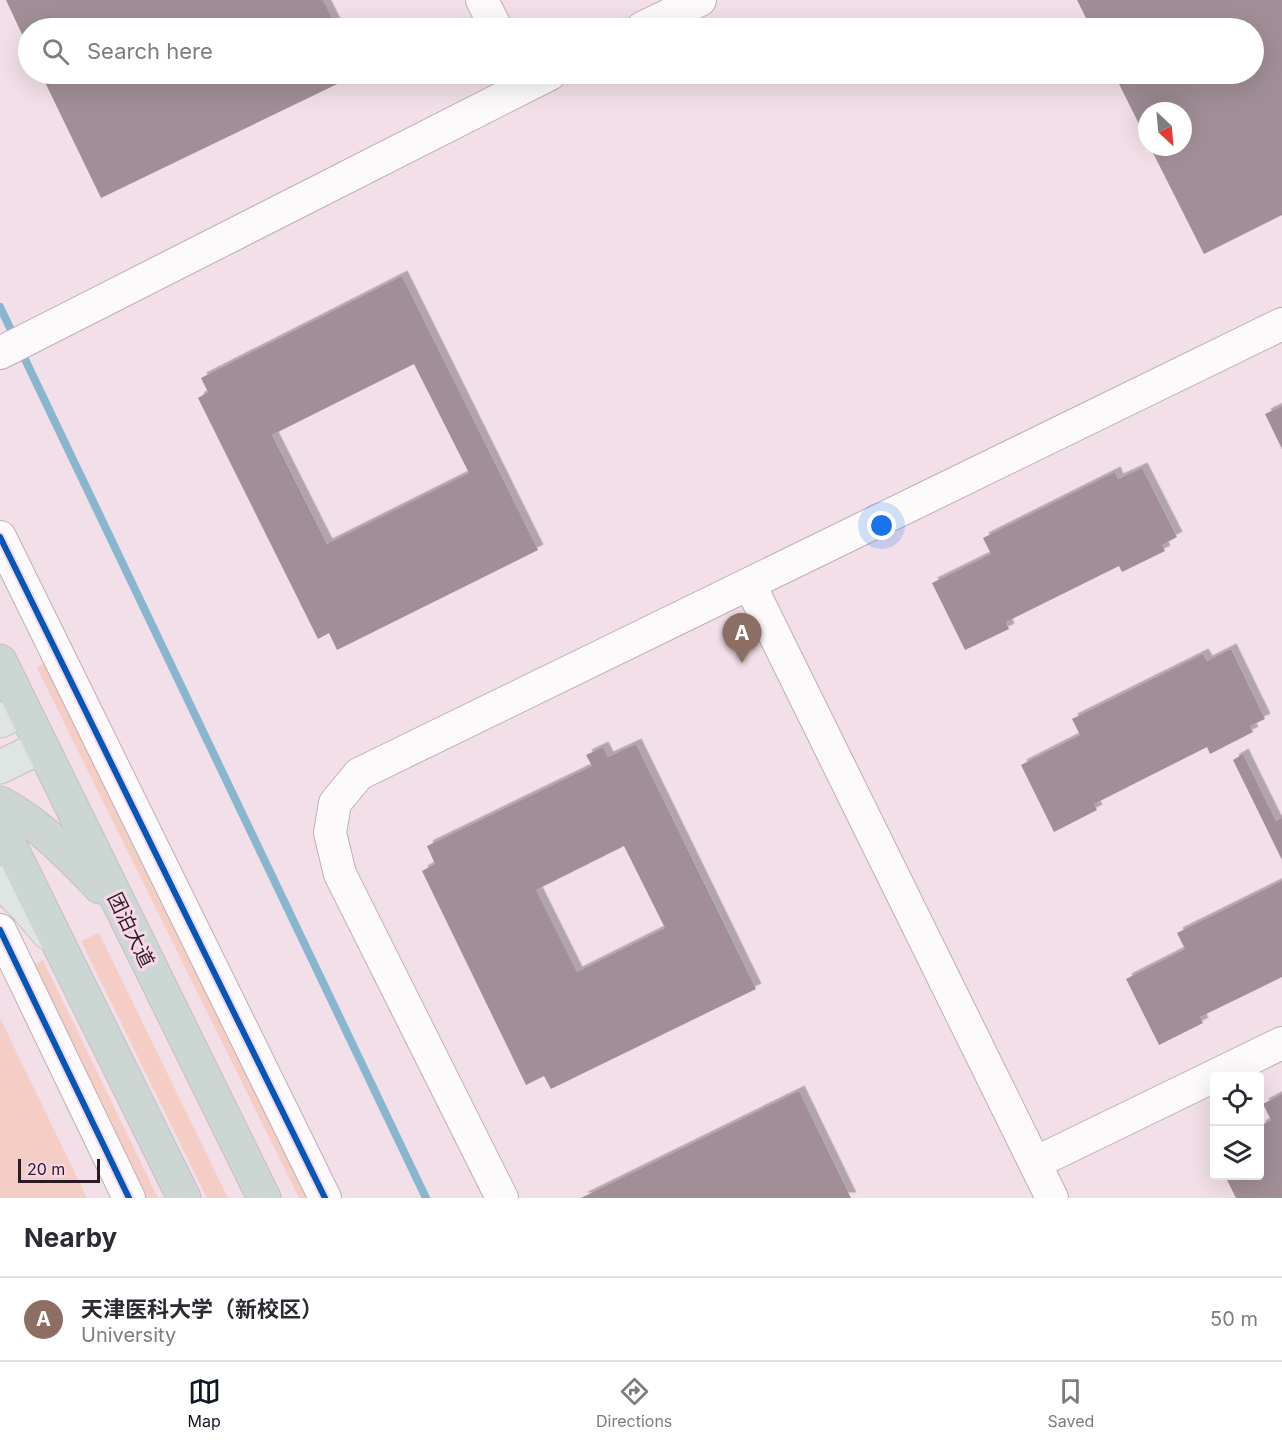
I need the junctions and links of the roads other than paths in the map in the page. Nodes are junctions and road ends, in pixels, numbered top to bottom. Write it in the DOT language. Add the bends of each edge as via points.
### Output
graph roads {
  1 [pos="482,0"];
  2 [pos="700,0"];
  3 [pos="491,18"];
  4 [pos="663,18"];
  5 [pos="519,84"];
  6 [pos="1282,324"];
  7 [pos="0,353"];
  8 [pos="0,537"];
  9 [pos="750,585"];
  10 [pos="0,661"];
  11 [pos="12,716"];
  12 [pos="41,747"];
  13 [pos="0,767"];
  14 [pos="0,803"];
  15 [pos="0,825"];
  16 [pos="0,882"];
  17 [pos="126,918"];
  18 [pos="0,930"];
  19 [pos="63,951"];
  20 [pos="1282,1043"];
  21 [pos="1040,1187"];
  22 [pos="129,1198"];
  23 [pos="184,1198"];
  24 [pos="264,1198"];
  25 [pos="325,1198"];
  26 [pos="502,1198"];
  1 -- 3 [label="street"];
  2 -- 4 [label="street"];
  5 -- 7 [label="street"];
  6 -- 9 [label="street"];
  8 -- 25 [label="street"];
  9 -- 21 [label="street"];
  9 -- 26 [label="street" via="359,774 335,803 330,833 340,874"];
  10 -- 11 [label="highway, 团泊大道"];
  11 -- 12 [label="highway, 团泊大道"];
  12 -- 13 [label="main road"];
  12 -- 17 [label="highway, 团泊大道"];
  14 -- 17 [label="highway" via="50,836"];
  15 -- 19 [label="highway"];
  16 -- 19 [label="main road"];
  17 -- 24 [label="highway, 团泊大道"];
  18 -- 22 [label="street"];
  19 -- 23 [label="highway"];
  20 -- 21 [label="street"];
}
